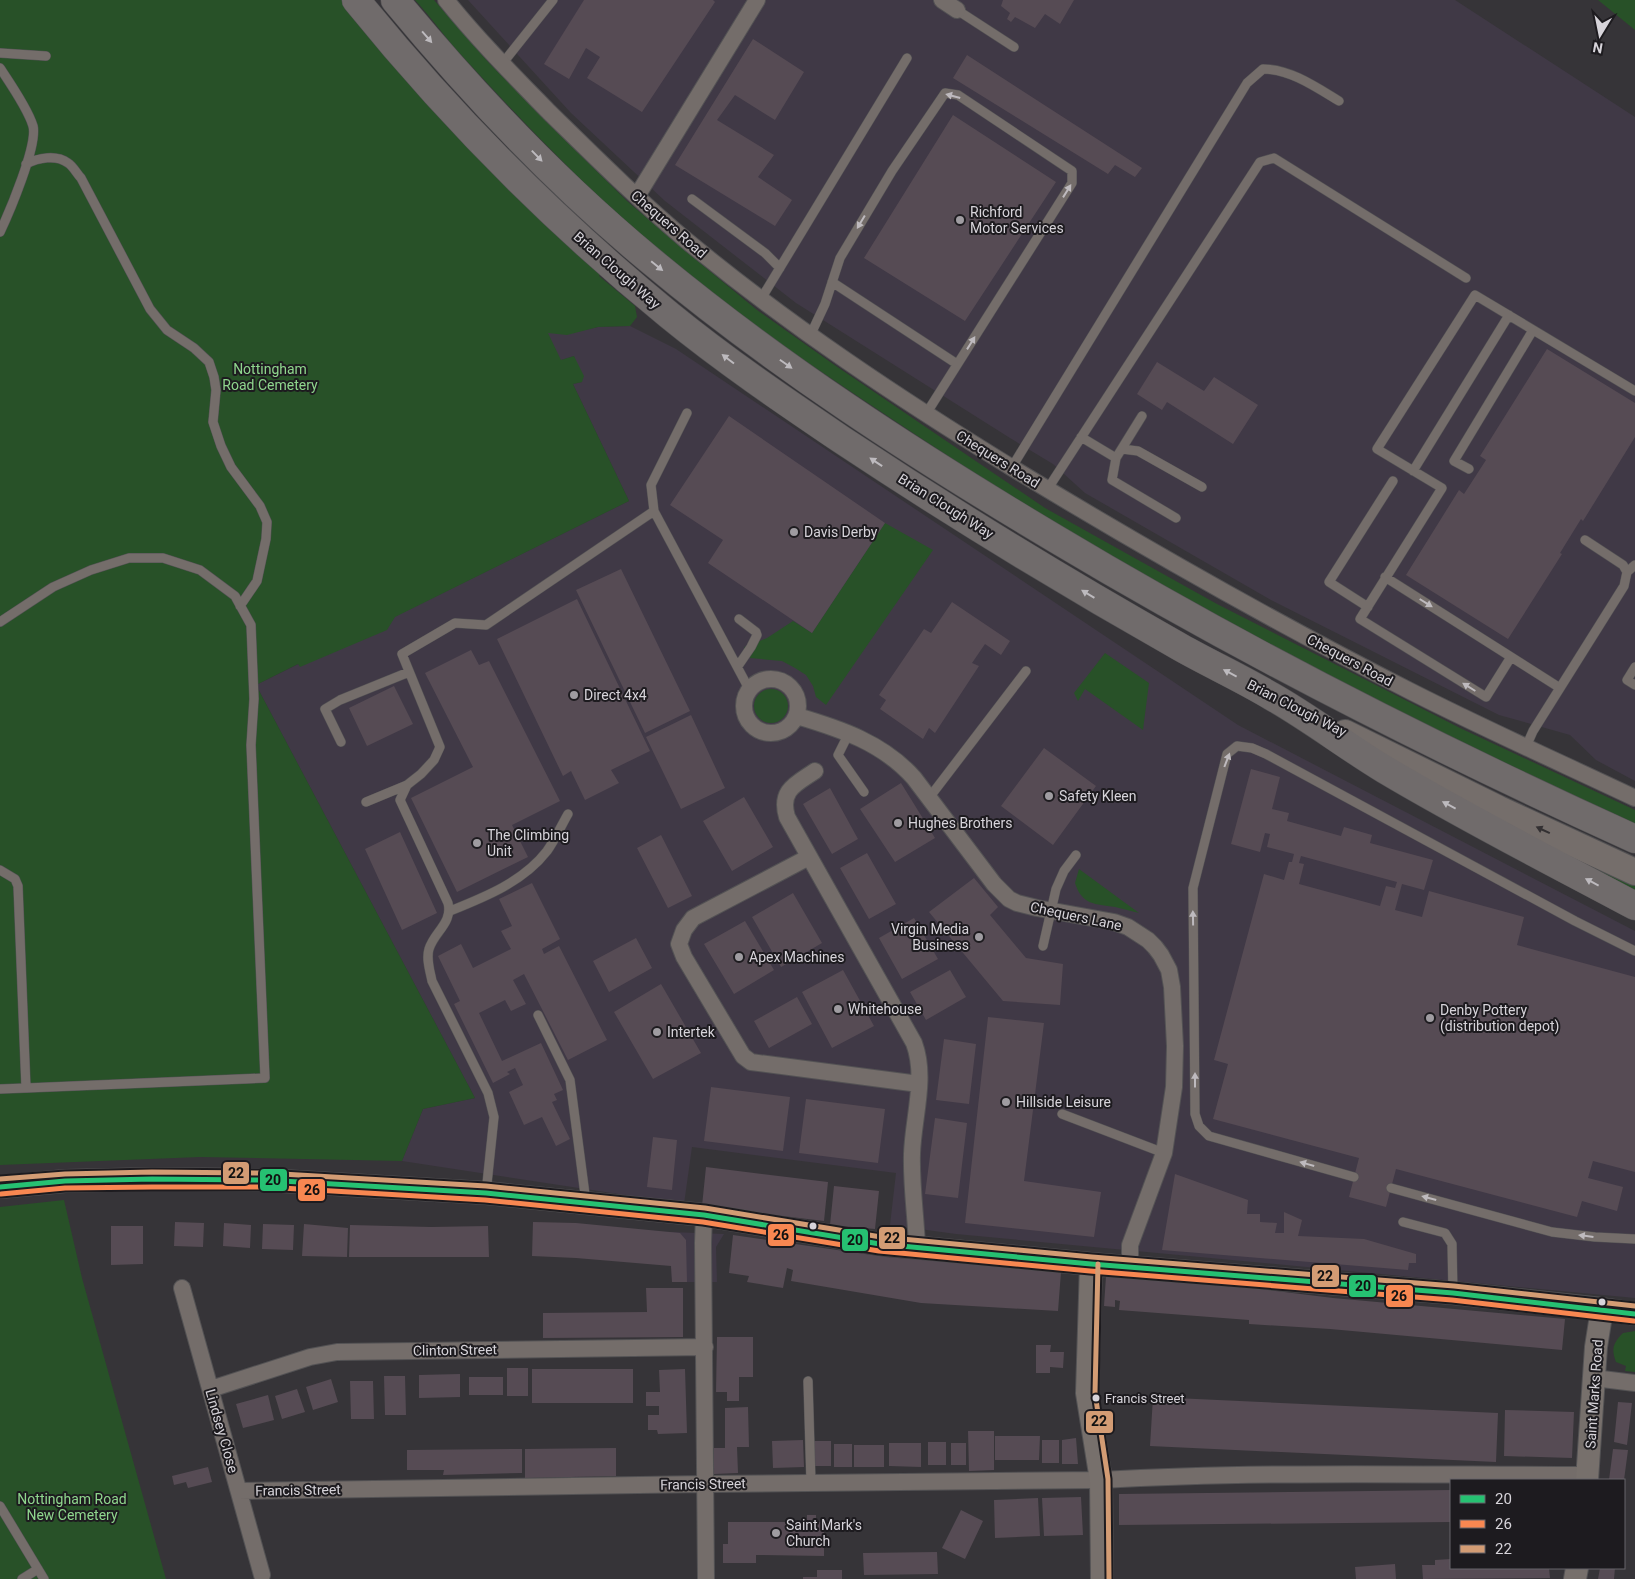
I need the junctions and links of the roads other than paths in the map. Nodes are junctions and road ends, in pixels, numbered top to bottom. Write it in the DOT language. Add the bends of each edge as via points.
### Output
graph roads {
  1 [pos="356,0"];
  2 [pos="395,0"];
  3 [pos="446,0"];
  4 [pos="553,0"];
  5 [pos="757,0"];
  6 [pos="942,0"];
  7 [pos="957,10"];
  8 [pos="1014,47"];
  9 [pos="0,53"];
  10 [pos="46,56"];
  11 [pos="907,58"];
  12 [pos="502,64"];
  13 [pos="0,68"];
  14 [pos="1339,101"];
  15 [pos="26,164"];
  16 [pos="637,196"];
  17 [pos="692,199"];
  18 [pos="0,232"];
  19 [pos="780,268"];
  20 [pos="1466,278"];
  21 [pos="832,282"];
  22 [pos="760,299"];
  23 [pos="1508,315"];
  24 [pos="1533,330"];
  25 [pos="810,336"];
  26 [pos="958,364"];
  27 [pos="1635,391"];
  28 [pos="687,413"];
  29 [pos="926,414"];
  30 [pos="1142,416"];
  31 [pos="1081,437"];
  32 [pos="1122,449"];
  33 [pos="1116,458"];
  34 [pos="1012,468"];
  35 [pos="1469,470"];
  36 [pos="1413,471"];
  37 [pos="1393,481"];
  38 [pos="1202,488"];
  39 [pos="1047,490"];
  40 [pos="654,511"];
  41 [pos="1176,518"];
  42 [pos="1585,540"];
  43 [pos="1635,565"];
  44 [pos="1627,572"];
  45 [pos="1385,577"];
  46 [pos="240,606"];
  47 [pos="1368,607"];
  48 [pos="739,619"];
  49 [pos="0,622"];
  50 [pos="1511,657"];
  51 [pos="738,666"];
  52 [pos="1635,667"];
  53 [pos="1026,671"];
  54 [pos="409,672"];
  55 [pos="1635,685"];
  56 [pos="749,688"];
  57 [pos="1560,688"];
  58 [pos="1272,696"];
  59 [pos="797,716"];
  60 [pos="849,734"];
  61 [pos="341,742"];
  62 [pos="1526,747"];
  63 [pos="815,771"];
  64 [pos="407,785"];
  65 [pos="864,792"];
  66 [pos="384,793"];
  67 [pos="929,798"];
  68 [pos="1635,798"];
  69 [pos="400,800"];
  70 [pos="366,802"];
  71 [pos="568,814"];
  72 [pos="1635,839"];
  73 [pos="1076,855"];
  74 [pos="808,858"];
  75 [pos="0,870"];
  76 [pos="1635,872"];
  77 [pos="1635,906"];
  78 [pos="450,911"];
  79 [pos="1051,911"];
  80 [pos="1043,946"];
  81 [pos="1635,951"];
  82 [pos="538,1015"];
  83 [pos="919,1084"];
  84 [pos="26,1088"];
  85 [pos="0,1089"];
  86 [pos="1062,1114"];
  87 [pos="1164,1153"];
  88 [pos="1354,1177"];
  89 [pos="0,1187"];
  90 [pos="1391,1188"];
  91 [pos="486,1193"];
  92 [pos="586,1202"];
  93 [pos="704,1215"];
  94 [pos="1403,1222"];
  95 [pos="1635,1239"];
  96 [pos="917,1247"];
  97 [pos="1091,1264"];
  98 [pos="1130,1267"];
  99 [pos="182,1288"];
  100 [pos="1453,1293"];
  101 [pos="1602,1309"];
  102 [pos="1635,1314"];
  103 [pos="704,1347"];
  104 [pos="1594,1378"];
  105 [pos="808,1381"];
  106 [pos="1635,1383"];
  107 [pos="211,1389"];
  108 [pos="1587,1477"];
  109 [pos="1101,1480"];
  110 [pos="811,1482"];
  111 [pos="704,1484"];
  112 [pos="239,1490"];
  113 [pos="0,1506"];
  114 [pos="38,1569"];
  115 [pos="262,1575"];
  116 [pos="22,1579"];
  117 [pos="44,1579"];
  118 [pos="706,1579"];
  119 [pos="1102,1579"];
  58 -- 1 [label="highway, Brian Clough Way, one-way" via="1182,648 966,520 782,399 687,329 613,269 553,214 445,105"];
  2 -- 72 [label="highway, Brian Clough Way, one-way" via="507,125 632,245 742,333 860,415 1027,522 1218,633 1382,719"];
  3 -- 12 [label="street, Chequers Road"];
  4 -- 12 [label="lane"];
  5 -- 16 [label="street"];
  6 -- 7 [label="street"];
  7 -- 8 [label="lane"];
  9 -- 10 [label="lane"];
  11 -- 19 [label="lane"];
  12 -- 16 [label="street, Chequers Road"];
  13 -- 15 [label="lane" via="32,124 32,146"];
  14 -- 34 [label="lane" via="1276,69 1263,69 1247,83"];
  15 -- 18 [label="lane"];
  15 -- 46 [label="lane" via="54,157 68,163 81,178 150,309 167,330 209,362 215,384 213,422 221,446 231,468 260,506 267,522 257,581"];
  16 -- 22 [label="street, Chequers Road"];
  17 -- 19 [label="lane" via="765,253"];
  19 -- 22 [label="lane"];
  20 -- 31 [label="lane" via="1274,158 1260,162"];
  21 -- 25 [label="lane"];
  21 -- 26 [label="lane"];
  26 -- 21 [label="lane, one-way" via="1072,183 1072,171 958,95 945,93 892,171 840,258"];
  22 -- 25 [label="street, Chequers Road"];
  23 -- 24 [label="lane"];
  23 -- 36 [label="lane"];
  23 -- 36 [label="lane" via="1475,295 1377,448"];
  24 -- 27 [label="lane"];
  24 -- 35 [label="lane" via="1454,461"];
  25 -- 29 [label="street, Chequers Road"];
  26 -- 29 [label="lane"];
  28 -- 40 [label="lane" via="651,485"];
  29 -- 34 [label="street, Chequers Road"];
  30 -- 32 [label="lane"];
  31 -- 33 [label="lane"];
  31 -- 39 [label="lane"];
  32 -- 33 [label="lane"];
  32 -- 38 [label="lane" via="1138,451"];
  33 -- 41 [label="lane" via="1112,480"];
  34 -- 39 [label="street, Chequers Road"];
  36 -- 45 [label="lane" via="1442,488"];
  37 -- 47 [label="lane" via="1328,582"];
  39 -- 62 [label="street, Chequers Road" via="1310,639"];
  40 -- 51 [label="lane"];
  40 -- 54 [label="lane" via="486,625 456,623 402,654"];
  42 -- 44 [label="lane" via="1624,565"];
  43 -- 44 [label="lane"];
  44 -- 57 [label="lane" via="1624,586"];
  45 -- 47 [label="lane"];
  45 -- 50 [label="lane, one-way"];
  46 -- 49 [label="lane" via="235,596 200,570 163,558 129,558 53,587"];
  46 -- 84 [label="lane" via="251,625 254,699 251,745 265,1078"];
  50 -- 47 [label="lane, one-way" via="1486,697 1360,619"];
  48 -- 51 [label="lane" via="757,635"];
  50 -- 57 [label="lane"];
  51 -- 56 [label="lane"];
  52 -- 55 [label="lane" via="1627,680"];
  53 -- 67 [label="lane"];
  54 -- 61 [label="lane" via="325,709"];
  54 -- 64 [label="lane" via="440,747 434,760"];
  56 -- 59 [label="street" via="764,680 781,680 798,699"];
  56 -- 59 [label="street" via="744,714 754,728 770,734 778,733 793,723"];
  57 -- 62 [label="lane" via="1532,731"];
  76 -- 58 [label="main road, Brian Clough Way, one-way" via="1499,809"];
  77 -- 58 [label="highway, one-way" via="1382,767"];
  59 -- 60 [label="street, Chequers Lane"];
  60 -- 65 [label="lane" via="838,755"];
  60 -- 67 [label="street, Chequers Lane" via="893,758"];
  62 -- 68 [label="street, Chequers Road"];
  63 -- 74 [label="street" via="791,788 784,807"];
  64 -- 66 [label="lane"];
  64 -- 69 [label="lane"];
  66 -- 69 [label="lane"];
  66 -- 70 [label="lane"];
  67 -- 79 [label="street, Chequers Lane" via="1009,899"];
  69 -- 78 [label="lane"];
  71 -- 78 [label="lane" via="547,851 520,877 485,897"];
  73 -- 79 [label="lane" via="1064,871"];
  74 -- 83 [label="street" via="914,1043 920,1057"];
  74 -- 83 [label="street" via="693,918 679,944 684,958 743,1056 751,1062"];
  75 -- 84 [label="lane" via="15,879 18,886"];
  78 -- 91 [label="lane" via="428,950 428,965 432,980 488,1093 494,1117"];
  79 -- 80 [label="lane"];
  79 -- 87 [label="street, Chequers Lane" via="1107,920 1128,928 1148,940 1162,955 1172,986 1175,1046 1174,1087"];
  88 -- 81 [label="lane, one-way" via="1209,1136 1199,1126 1195,1114 1193,888 1228,754 1232,750 1237,746 1266,754"];
  82 -- 92 [label="lane" via="570,1080"];
  83 -- 96 [label="street" via="912,1154"];
  84 -- 85 [label="lane"];
  86 -- 87 [label="lane"];
  87 -- 98 [label="street, Chequers Lane" via="1130,1245"];
  89 -- 91 [label="street" via="152,1178 265,1180"];
  95 -- 90 [label="lane, one-way" via="1552,1232"];
  91 -- 92 [label="street"];
  92 -- 93 [label="street"];
  93 -- 96 [label="street" via="880,1244"];
  93 -- 103 [label="street"];
  94 -- 100 [label="lane" via="1445,1233 1452,1244"];
  96 -- 97 [label="street"];
  97 -- 98 [label="street"];
  97 -- 109 [label="street" via="1087,1393"];
  98 -- 100 [label="street"];
  99 -- 107 [label="street, Lindsey Close"];
  100 -- 101 [label="street"];
  101 -- 102 [label="street"];
  101 -- 104 [label="street, Saint Marks Road"];
  103 -- 107 [label="street, Clinton Street" via="337,1352 310,1357"];
  103 -- 111 [label="street"];
  104 -- 106 [label="street"];
  104 -- 108 [label="street, Saint Marks Road"];
  105 -- 110 [label="lane"];
  107 -- 112 [label="street, Lindsey Close"];
  108 -- 109 [label="street, Francis Street" via="1328,1474"];
  109 -- 110 [label="street, Francis Street"];
  109 -- 119 [label="street"];
  110 -- 111 [label="street, Francis Street"];
  111 -- 112 [label="street, Francis Street"];
  111 -- 118 [label="street"];
  112 -- 115 [label="street, Lindsey Close"];
  113 -- 114 [label="lane"];
  114 -- 116 [label="lane"];
  114 -- 117 [label="lane"];
}
